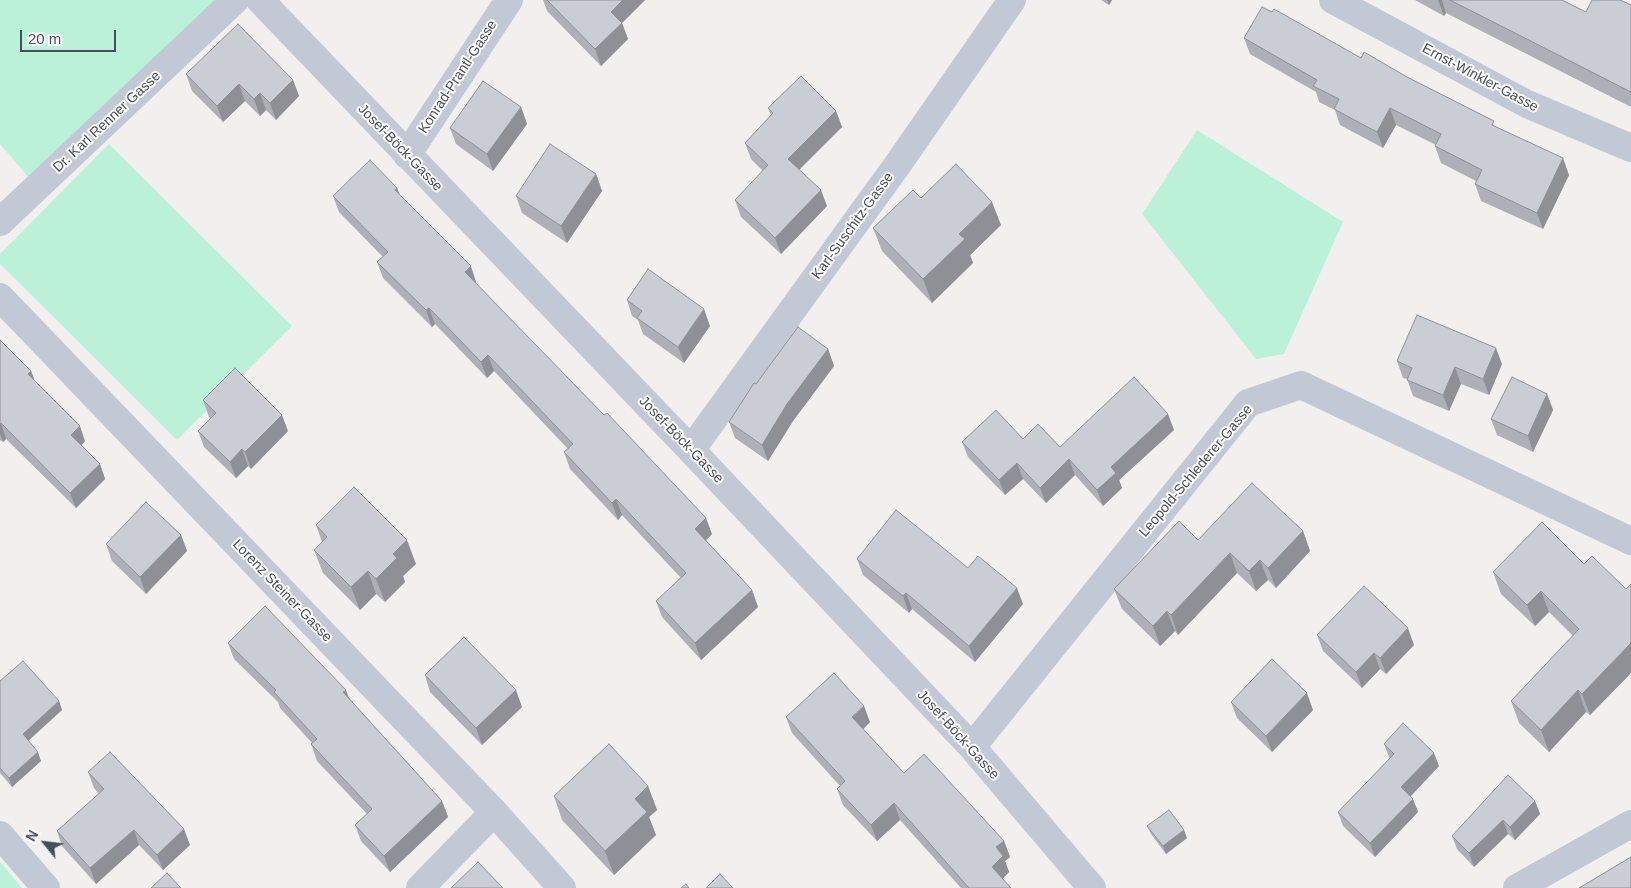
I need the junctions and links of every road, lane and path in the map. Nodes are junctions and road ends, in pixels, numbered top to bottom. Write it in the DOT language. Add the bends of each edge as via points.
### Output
graph roads {
  1 [pos="235,0"];
  2 [pos="260,0"];
  3 [pos="509,0"];
  4 [pos="1012,0"];
  5 [pos="1333,0"];
  6 [pos="1631,148"];
  7 [pos="407,155"];
  8 [pos="0,222"];
  9 [pos="0,297"];
  10 [pos="691,450"];
  11 [pos="1631,541"];
  12 [pos="972,747"];
  13 [pos="494,812"];
  14 [pos="1631,824"];
  15 [pos="0,835"];
  16 [pos="46,888"];
  17 [pos="420,888"];
  18 [pos="562,888"];
  19 [pos="1092,888"];
  20 [pos="1517,888"];
  1 -- 8 [label="street, Dr. Karl Renner Gasse"];
  2 -- 7 [label="street, Josef-Böck-Gasse"];
  3 -- 7 [label="street, Konrad-Prantl-Gasse"];
  4 -- 10 [label="street, Karl-Suschitz-Gasse"];
  5 -- 6 [label="street, Ernst-Winkler-Gasse" via="1527,104"];
  7 -- 10 [label="street, Josef-Böck-Gasse"];
  9 -- 13 [label="street, Lorenz Steiner-Gasse"];
  10 -- 12 [label="street, Josef-Böck-Gasse"];
  11 -- 12 [label="street, Leopold-Schlederer-Gasse" via="1301,384 1248,403"];
  12 -- 19 [label="street, Josef-Böck-Gasse"];
  13 -- 17 [label="street"];
  13 -- 18 [label="street, Lorenz Steiner-Gasse"];
  14 -- 20 [label="street"];
  15 -- 16 [label="street"];
}
